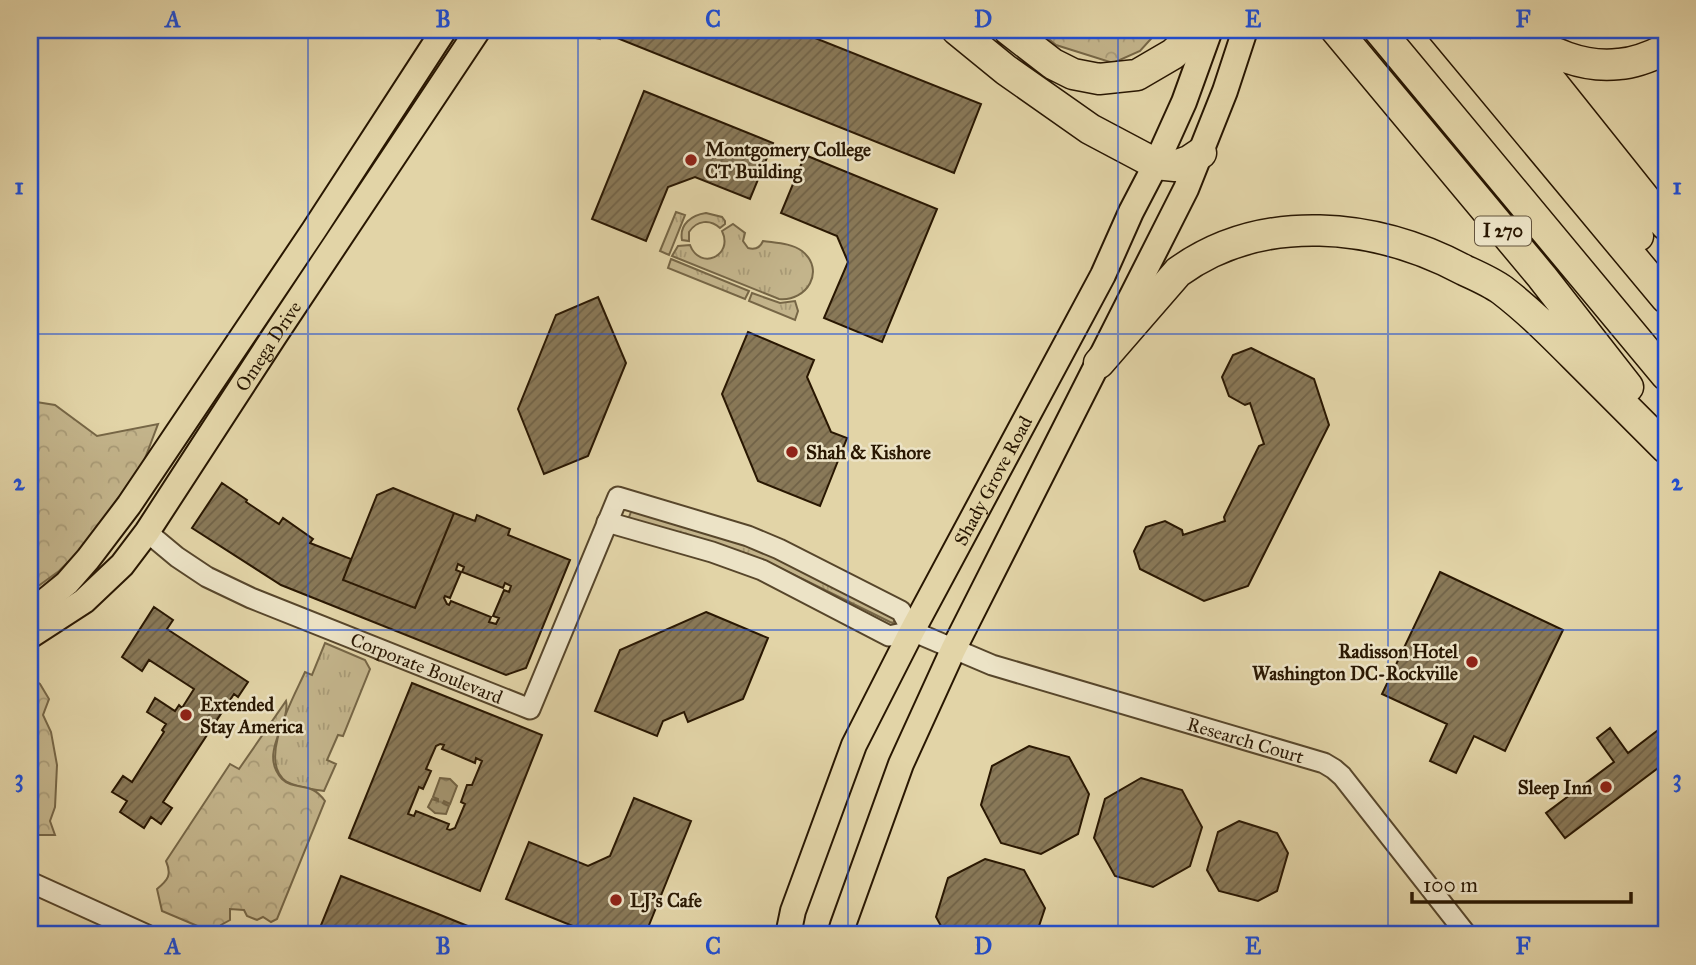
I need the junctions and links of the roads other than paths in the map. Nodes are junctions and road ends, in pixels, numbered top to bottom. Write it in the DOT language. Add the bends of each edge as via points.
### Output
graph roads {
  1 [pos="444,30"];
  2 [pos="478,30"];
  3 [pos="957,30"];
  4 [pos="1009,30"];
  5 [pos="1199,30"];
  6 [pos="1210,30"];
  7 [pos="1245,30"];
  8 [pos="1336,30"];
  9 [pos="1379,30"];
  10 [pos="1443,30"];
  11 [pos="1482,30"];
  12 [pos="1506,30"];
  13 [pos="1522,30"];
  14 [pos="1666,49"];
  15 [pos="1201,153"];
  16 [pos="1156,164"];
  17 [pos="1666,225"];
  18 [pos="1666,276"];
  19 [pos="1666,299"];
  20 [pos="1099,363"];
  21 [pos="1666,375"];
  22 [pos="1666,435"];
  23 [pos="1666,448"];
  24 [pos="607,522"];
  25 [pos="147,532"];
  26 [pos="30,611"];
  27 [pos="912,631"];
  28 [pos="30,636"];
  29 [pos="953,650"];
  30 [pos="30,882"];
  31 [pos="147,935"];
  32 [pos="788,935"];
  33 [pos="840,935"];
  34 [pos="1467,935"];
  1 -- 26 [label="main road, Omega Drive" via="129,505 67,583"];
  2 -- 25 [label="main road, Omega Drive"];
  3 -- 16 [label="highway" via="1090,129"];
  4 -- 5 [label="highway" via="1053,64 1099,79 1137,75 1173,54"];
  6 -- 16 [label="main road, Shady Grove Road"];
  7 -- 15 [label="main road"];
  8 -- 22 [label="highway, I 270" via="1542,277"];
  9 -- 21 [label="highway, I 270"];
  10 -- 19 [label="highway"];
  11 -- 18 [label="highway"];
  12 -- 17 [label="highway"];
  13 -- 14 [label="highway" via="1548,49 1590,63 1619,64"];
  15 -- 16 [label="highway" via="1175,166"];
  15 -- 20 [label="main road"];
  16 -- 27 [label="main road, Shady Grove Road" via="1102,275"];
  20 -- 23 [label="highway" via="1178,272 1219,248 1260,235 1317,229 1362,233 1438,256 1499,288 1537,319"];
  20 -- 29 [label="main road"];
  24 -- 25 [label="street, Corporate Boulevard" via="530,709 240,593 207,577"];
  24 -- 27 [label="street, Corporate Boulevard" via="762,570 889,636"];
  24 -- 27 [label="street, Corporate Boulevard" via="618,497 748,536 901,611"];
  25 -- 28 [label="main road, Omega Drive" via="122,565 84,601"];
  27 -- 29 [label="street, Corporate Boulevard"];
  27 -- 32 [label="main road, Shady Grove Road" via="854,745"];
  29 -- 33 [label="main road" via="901,764"];
  29 -- 34 [label="street, Research Court" via="992,666 1324,763 1342,776"];
  30 -- 31 [label="street"];
}
